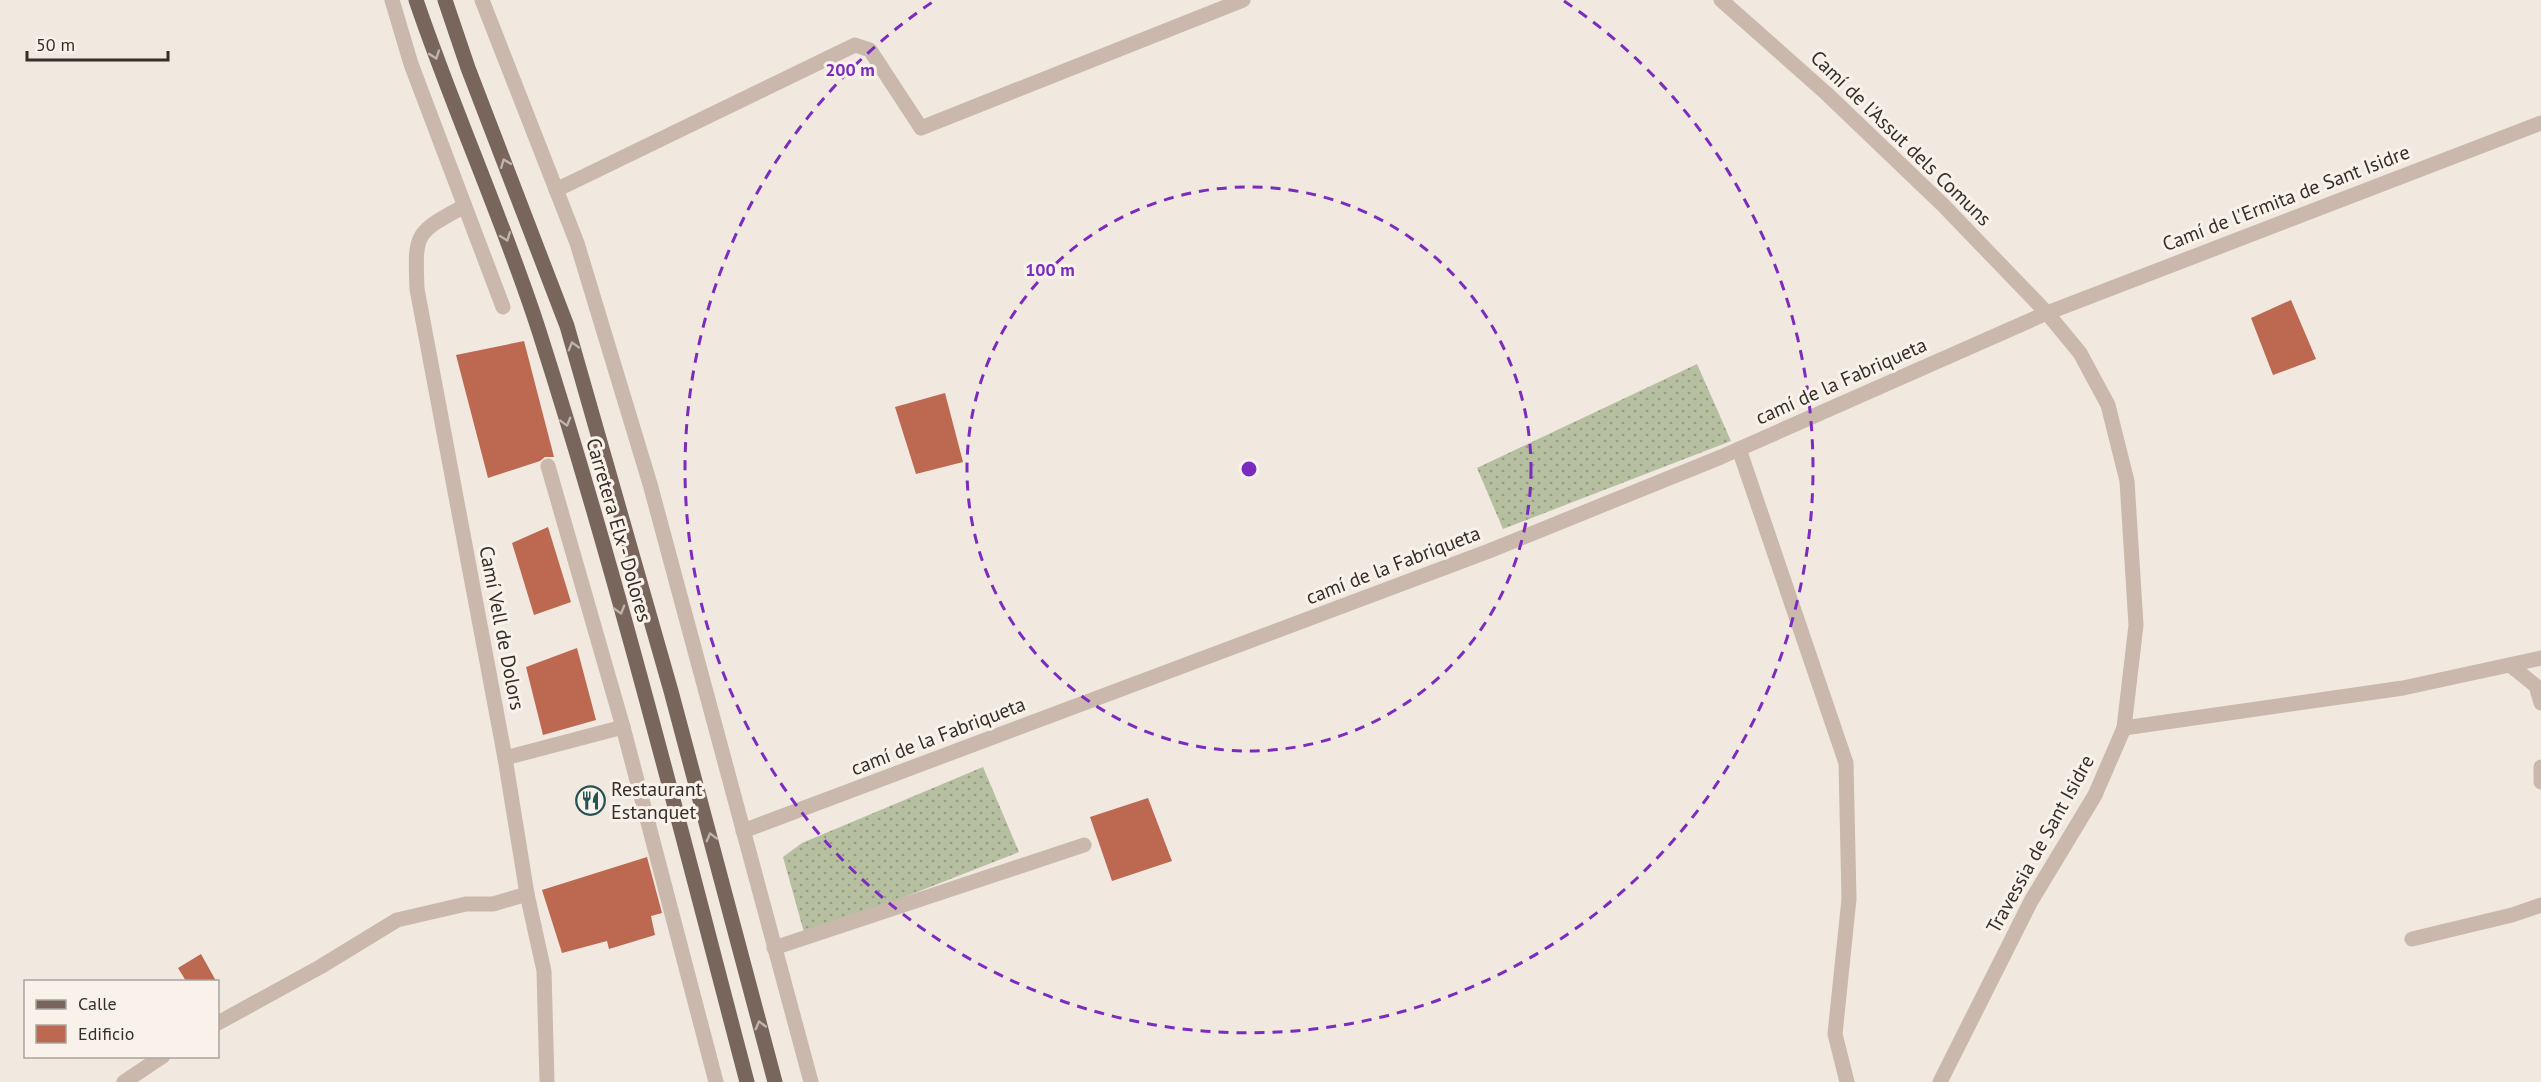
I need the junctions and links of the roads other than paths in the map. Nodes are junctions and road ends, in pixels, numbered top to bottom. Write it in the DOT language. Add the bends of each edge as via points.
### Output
graph roads {
  1 [pos="392,0"];
  2 [pos="416,0"];
  3 [pos="445,0"];
  4 [pos="482,0"];
  5 [pos="1243,0"];
  6 [pos="1721,0"];
  7 [pos="2541,123"];
  8 [pos="556,190"];
  9 [pos="463,207"];
  10 [pos="503,307"];
  11 [pos="2047,313"];
  12 [pos="1739,449"];
  13 [pos="548,465"];
  14 [pos="2541,658"];
  15 [pos="2510,665"];
  16 [pos="2541,703"];
  17 [pos="623,727"];
  18 [pos="2124,728"];
  19 [pos="505,758"];
  20 [pos="2541,767"];
  21 [pos="2541,782"];
  22 [pos="743,831"];
  23 [pos="1084,845"];
  24 [pos="527,894"];
  25 [pos="2541,905"];
  26 [pos="2412,939"];
  27 [pos="774,948"];
  28 [pos="219,1022"];
  29 [pos="160,1058"];
  30 [pos="124,1082"];
  31 [pos="547,1082"];
  32 [pos="717,1082"];
  33 [pos="747,1082"];
  34 [pos="775,1082"];
  35 [pos="811,1082"];
  36 [pos="1847,1082"];
  37 [pos="1941,1082"];
  1 -- 9 [label="street"];
  2 -- 33 [label="main road, Carretera Elx - Dolores, one-way" via="539,331 645,696"];
  34 -- 3 [label="main road, Carretera Elx - Dolores, one-way" via="677,712 567,326"];
  4 -- 8 [label="street"];
  5 -- 8 [label="street" via="921,128 870,50 855,45"];
  6 -- 11 [label="street, Camí de l'Assut dels Comuns" via="1943,205"];
  7 -- 11 [label="street, Camí de l'Ermita de Sant Isidre"];
  8 -- 22 [label="street" via="577,243 650,484"];
  9 -- 10 [label="street"];
  9 -- 19 [label="street, Camí Vell de Dolors" via="428,225 416,248 417,289"];
  11 -- 12 [label="street, camí de la Fabriqueta"];
  11 -- 18 [label="street, Travessia de Sant Isidre" via="2080,353 2108,405 2127,481 2136,625"];
  12 -- 22 [label="street, camí de la Fabriqueta" via="1489,551"];
  12 -- 36 [label="street" via="1846,763 1849,899 1834,1034"];
  13 -- 17 [label="street"];
  14 -- 15 [label="street"];
  15 -- 16 [label="street" via="2536,686"];
  15 -- 18 [label="street" via="2403,688"];
  17 -- 19 [label="street"];
  17 -- 32 [label="street"];
  18 -- 37 [label="street, Travessia de Sant Isidre" via="2095,795 2031,901"];
  19 -- 24 [label="street, Camí Vell de Dolors"];
  20 -- 21 [label="street"];
  22 -- 27 [label="street"];
  23 -- 27 [label="street"];
  24 -- 28 [label="street" via="493,904 466,904 397,920"];
  24 -- 31 [label="street, Camí Vell de Dolors" via="544,971"];
  25 -- 26 [label="street"];
  27 -- 35 [label="street"];
  29 -- 30 [label="street"];
}
